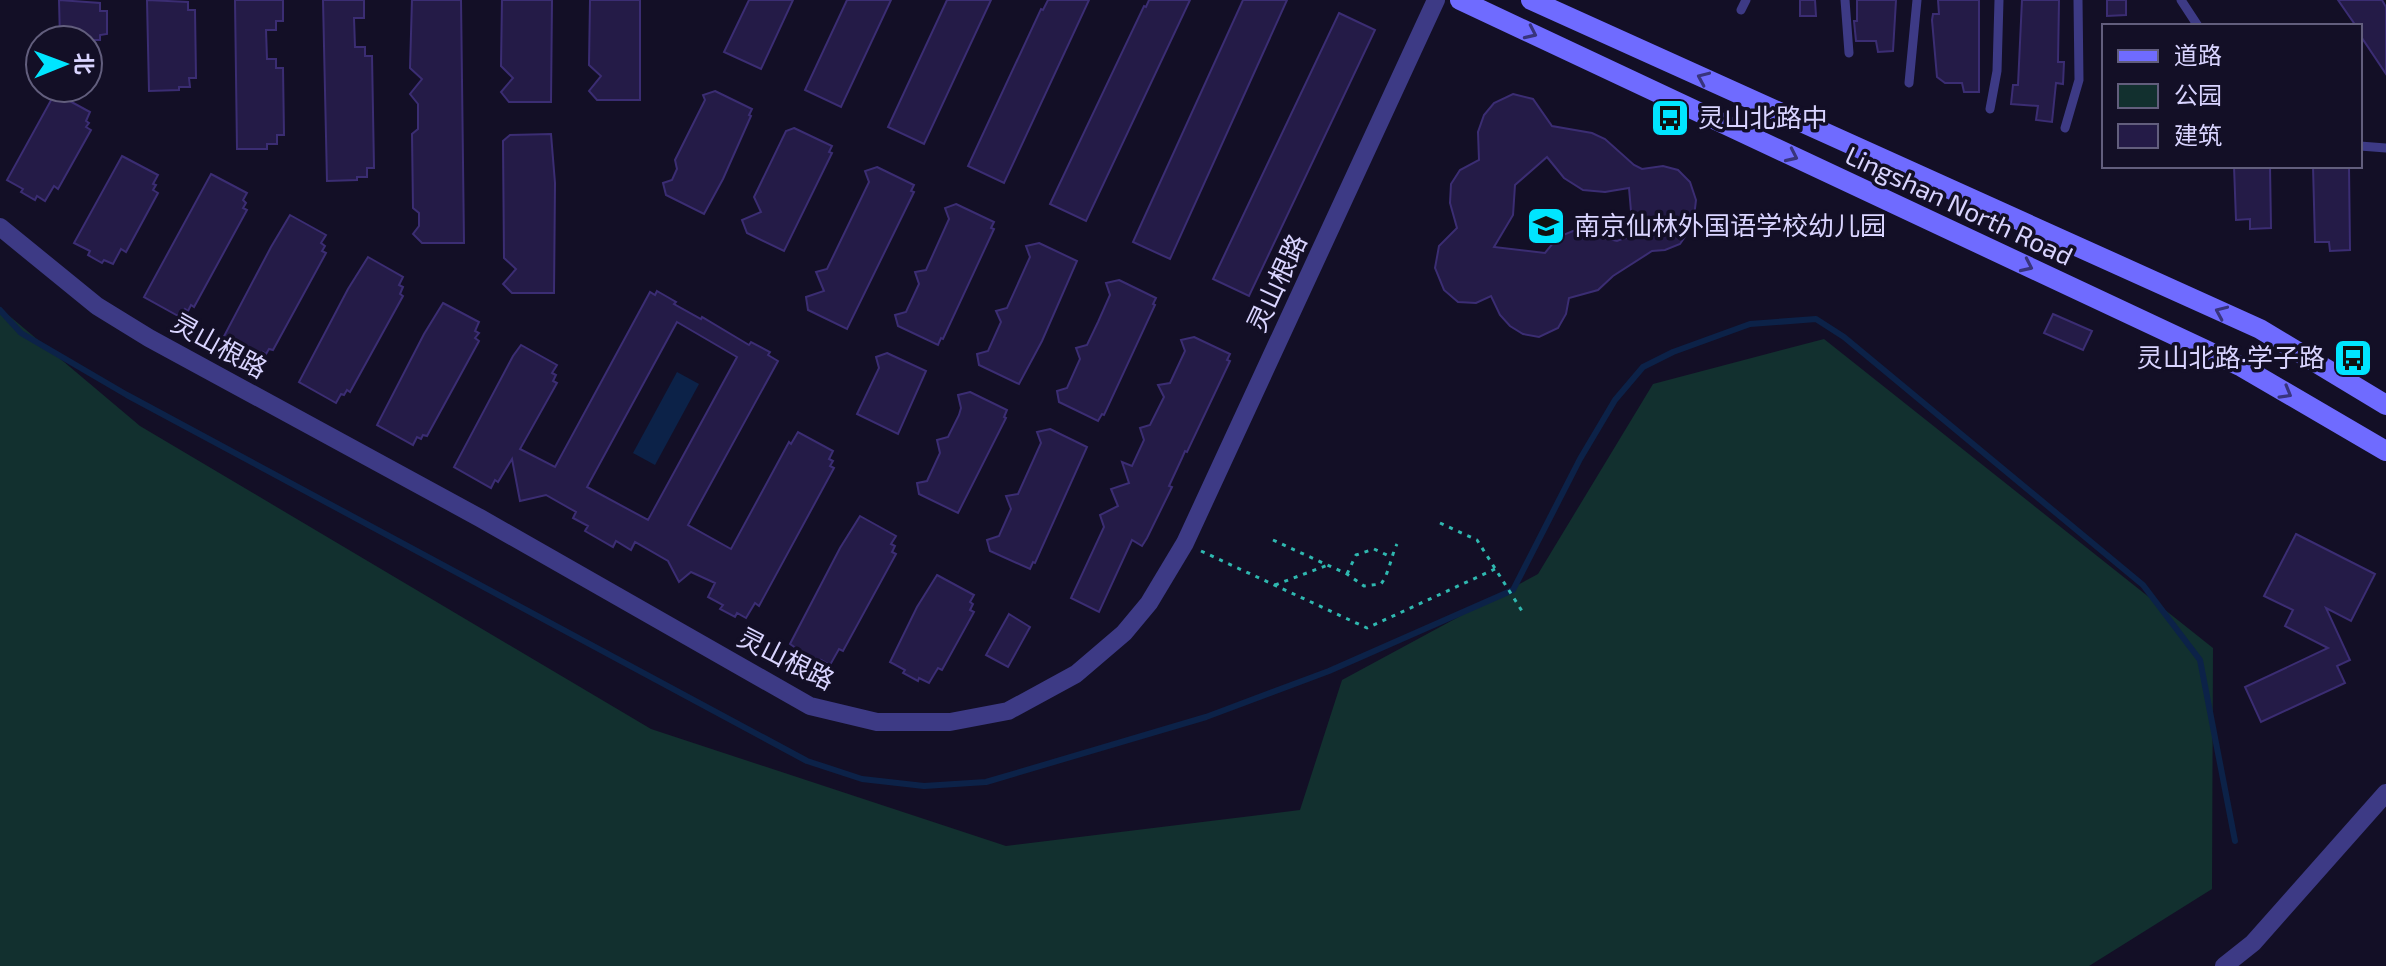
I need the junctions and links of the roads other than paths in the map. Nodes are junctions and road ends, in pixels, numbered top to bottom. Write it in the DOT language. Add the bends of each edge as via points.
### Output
graph roads {
  1 [pos="1436,0"];
  2 [pos="1460,0"];
  3 [pos="1531,0"];
  4 [pos="1746,0"];
  5 [pos="1845,0"];
  6 [pos="1917,0"];
  7 [pos="1999,0"];
  8 [pos="2078,0"];
  9 [pos="2181,0"];
  10 [pos="1741,10"];
  11 [pos="2197,24"];
  12 [pos="1849,53"];
  13 [pos="1909,83"];
  14 [pos="1990,109"];
  15 [pos="2065,128"];
  16 [pos="2362,146"];
  17 [pos="2386,148"];
  18 [pos="0,227"];
  19 [pos="2386,405"];
  20 [pos="2386,451"];
  21 [pos="2383,794"];
  22 [pos="2224,966"];
  1 -- 18 [label="street, 灵山根路" via="1185,543 1149,603 1124,633 1076,674 1008,711 950,722 877,722 810,706 149,338 97,306"];
  2 -- 20 [label="main road, Lingshan North Road, one-way" via="2242,367"];
  19 -- 3 [label="main road, Lingshan North Road, one-way" via="2260,329"];
  4 -- 10 [label="lane"];
  5 -- 12 [label="lane"];
  6 -- 13 [label="lane"];
  7 -- 14 [label="lane"];
  8 -- 15 [label="lane" via="2079,80"];
  9 -- 11 [label="lane"];
  16 -- 17 [label="lane"];
  21 -- 22 [label="street" via="2253,943"];
}
